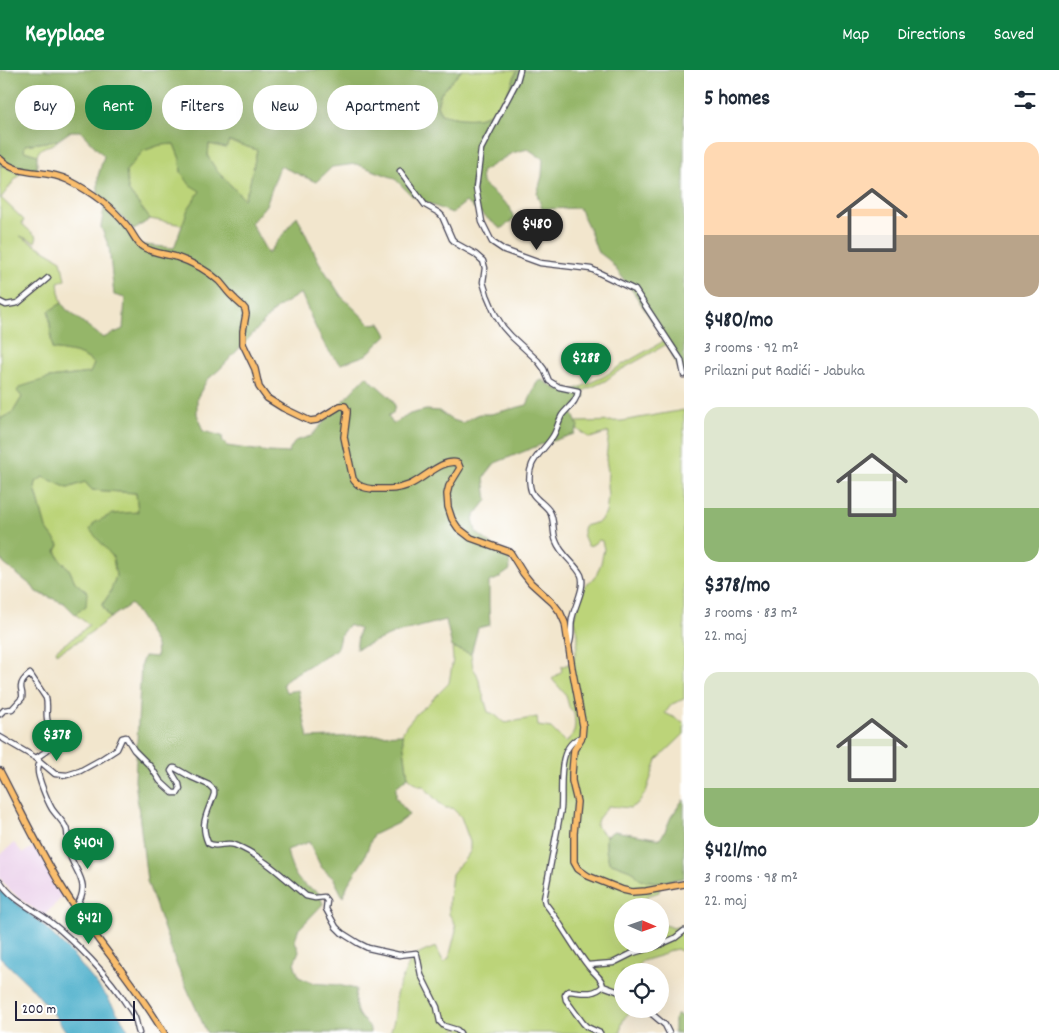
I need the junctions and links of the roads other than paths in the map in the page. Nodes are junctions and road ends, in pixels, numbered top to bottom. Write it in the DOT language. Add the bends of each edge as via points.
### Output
graph roads {
  1 [pos="520,70"];
  2 [pos="0,159"];
  3 [pos="400,171"];
  4 [pos="48,278"];
  5 [pos="0,302"];
  6 [pos="684,375"];
  7 [pos="568,646"];
  8 [pos="0,714"];
  9 [pos="0,737"];
  10 [pos="582,737"];
  11 [pos="38,760"];
  12 [pos="0,771"];
  13 [pos="0,881"];
  14 [pos="684,884"];
  15 [pos="76,907"];
  16 [pos="684,931"];
  17 [pos="588,965"];
  18 [pos="603,986"];
  19 [pos="614,990"];
  20 [pos="656,1018"];
  21 [pos="139,1033"];
  22 [pos="164,1033"];
  23 [pos="460,1033"];
  24 [pos="600,1033"];
  25 [pos="669,1033"];
  1 -- 6 [label="street" via="480,149 476,188 482,222 492,242 504,250 540,263 592,269 635,290 680,360"];
  2 -- 7 [label="main road" via="14,169 53,174 84,189 127,226 142,247 195,264 219,281 244,309 242,338 259,388 267,398 310,420 345,406 345,446 355,483 366,488 402,488 444,464 458,463 460,468 447,494 448,507 458,528 471,538 512,553 530,583 560,612"];
  3 -- 7 [label="street" via="425,205 442,216 452,239 483,261 483,282 503,327 538,361 549,381 578,391 529,473 531,492 552,518 556,543 582,581"];
  4 -- 5 [label="street" via="18,303 6,305"];
  7 -- 10 [label="main road" via="583,721"];
  8 -- 11 [label="street" via="12,709 22,698 21,686 30,674 46,698 51,740 51,746"];
  9 -- 11 [label="street"];
  10 -- 14 [label="main road" via="574,750 572,773 577,802 574,862 578,869 588,876 632,892"];
  10 -- 17 [label="street" via="575,739 569,747 562,766 561,809 544,899"];
  11 -- 15 [label="street" via="38,774 47,800 66,828 68,852 82,878 83,886"];
  11 -- 23 [label="street" via="56,774 67,775 87,768 116,749 126,737 160,781 173,792 180,789 171,771 173,768 210,785 214,794 204,824 208,843 215,846 227,843 243,848 263,860 306,896 326,898 326,909 336,927 358,943 399,955 416,952 421,976 437,1007 440,1022"];
  12 -- 15 [label="main road" via="47,861"];
  13 -- 21 [label="street" via="17,899 69,938 117,989 135,1017"];
  15 -- 22 [label="main road"];
  16 -- 17 [label="street" via="675,938 613,963"];
  17 -- 18 [label="street"];
  18 -- 19 [label="street"];
  18 -- 24 [label="street" via="592,993 569,991 565,995 583,1023"];
  20 -- 25 [label="street"];
}
